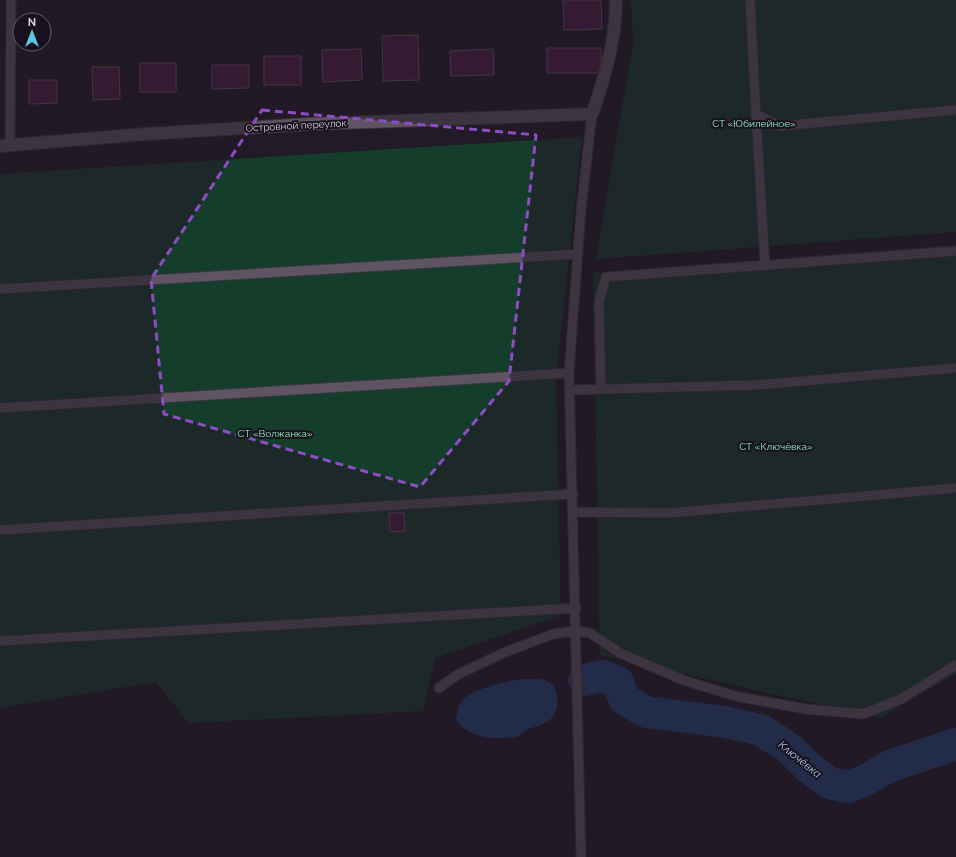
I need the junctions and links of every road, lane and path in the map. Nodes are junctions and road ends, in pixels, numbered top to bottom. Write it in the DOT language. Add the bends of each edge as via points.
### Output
graph roads {
  1 [pos="10,0"];
  2 [pos="616,0"];
  3 [pos="750,0"];
  4 [pos="956,110"];
  5 [pos="592,114"];
  6 [pos="756,114"];
  7 [pos="5,146"];
  8 [pos="956,251"];
  9 [pos="578,254"];
  10 [pos="765,266"];
  11 [pos="0,289"];
  12 [pos="956,368"];
  13 [pos="569,373"];
  14 [pos="601,389"];
  15 [pos="570,390"];
  16 [pos="0,408"];
  17 [pos="956,488"];
  18 [pos="573,494"];
  19 [pos="574,512"];
  20 [pos="0,530"];
  21 [pos="576,608"];
  22 [pos="576,632"];
  23 [pos="0,641"];
  24 [pos="956,666"];
  25 [pos="439,688"];
  26 [pos="581,857"];
  1 -- 7 [label="lane"];
  2 -- 5 [label="street" via="616,24 604,81"];
  3 -- 6 [label="lane"];
  4 -- 6 [label="lane" via="780,126"];
  5 -- 7 [label="street, Островной переулок" via="310,124"];
  5 -- 9 [label="lane"];
  6 -- 10 [label="lane"];
  8 -- 10 [label="lane"];
  9 -- 11 [label="lane"];
  9 -- 13 [label="lane"];
  10 -- 14 [label="lane" via="606,277 599,302"];
  12 -- 14 [label="lane" via="756,385"];
  13 -- 15 [label="lane"];
  13 -- 16 [label="lane"];
  14 -- 15 [label="lane"];
  15 -- 18 [label="lane"];
  17 -- 19 [label="lane" via="668,513"];
  18 -- 19 [label="lane"];
  18 -- 20 [label="lane"];
  19 -- 21 [label="lane"];
  21 -- 22 [label="lane"];
  21 -- 23 [label="lane"];
  22 -- 24 [label="lane" via="590,633 620,653 683,680 734,696 806,709 863,714 901,699"];
  22 -- 25 [label="lane" via="553,634 503,653 456,675"];
  22 -- 26 [label="lane"];
}
